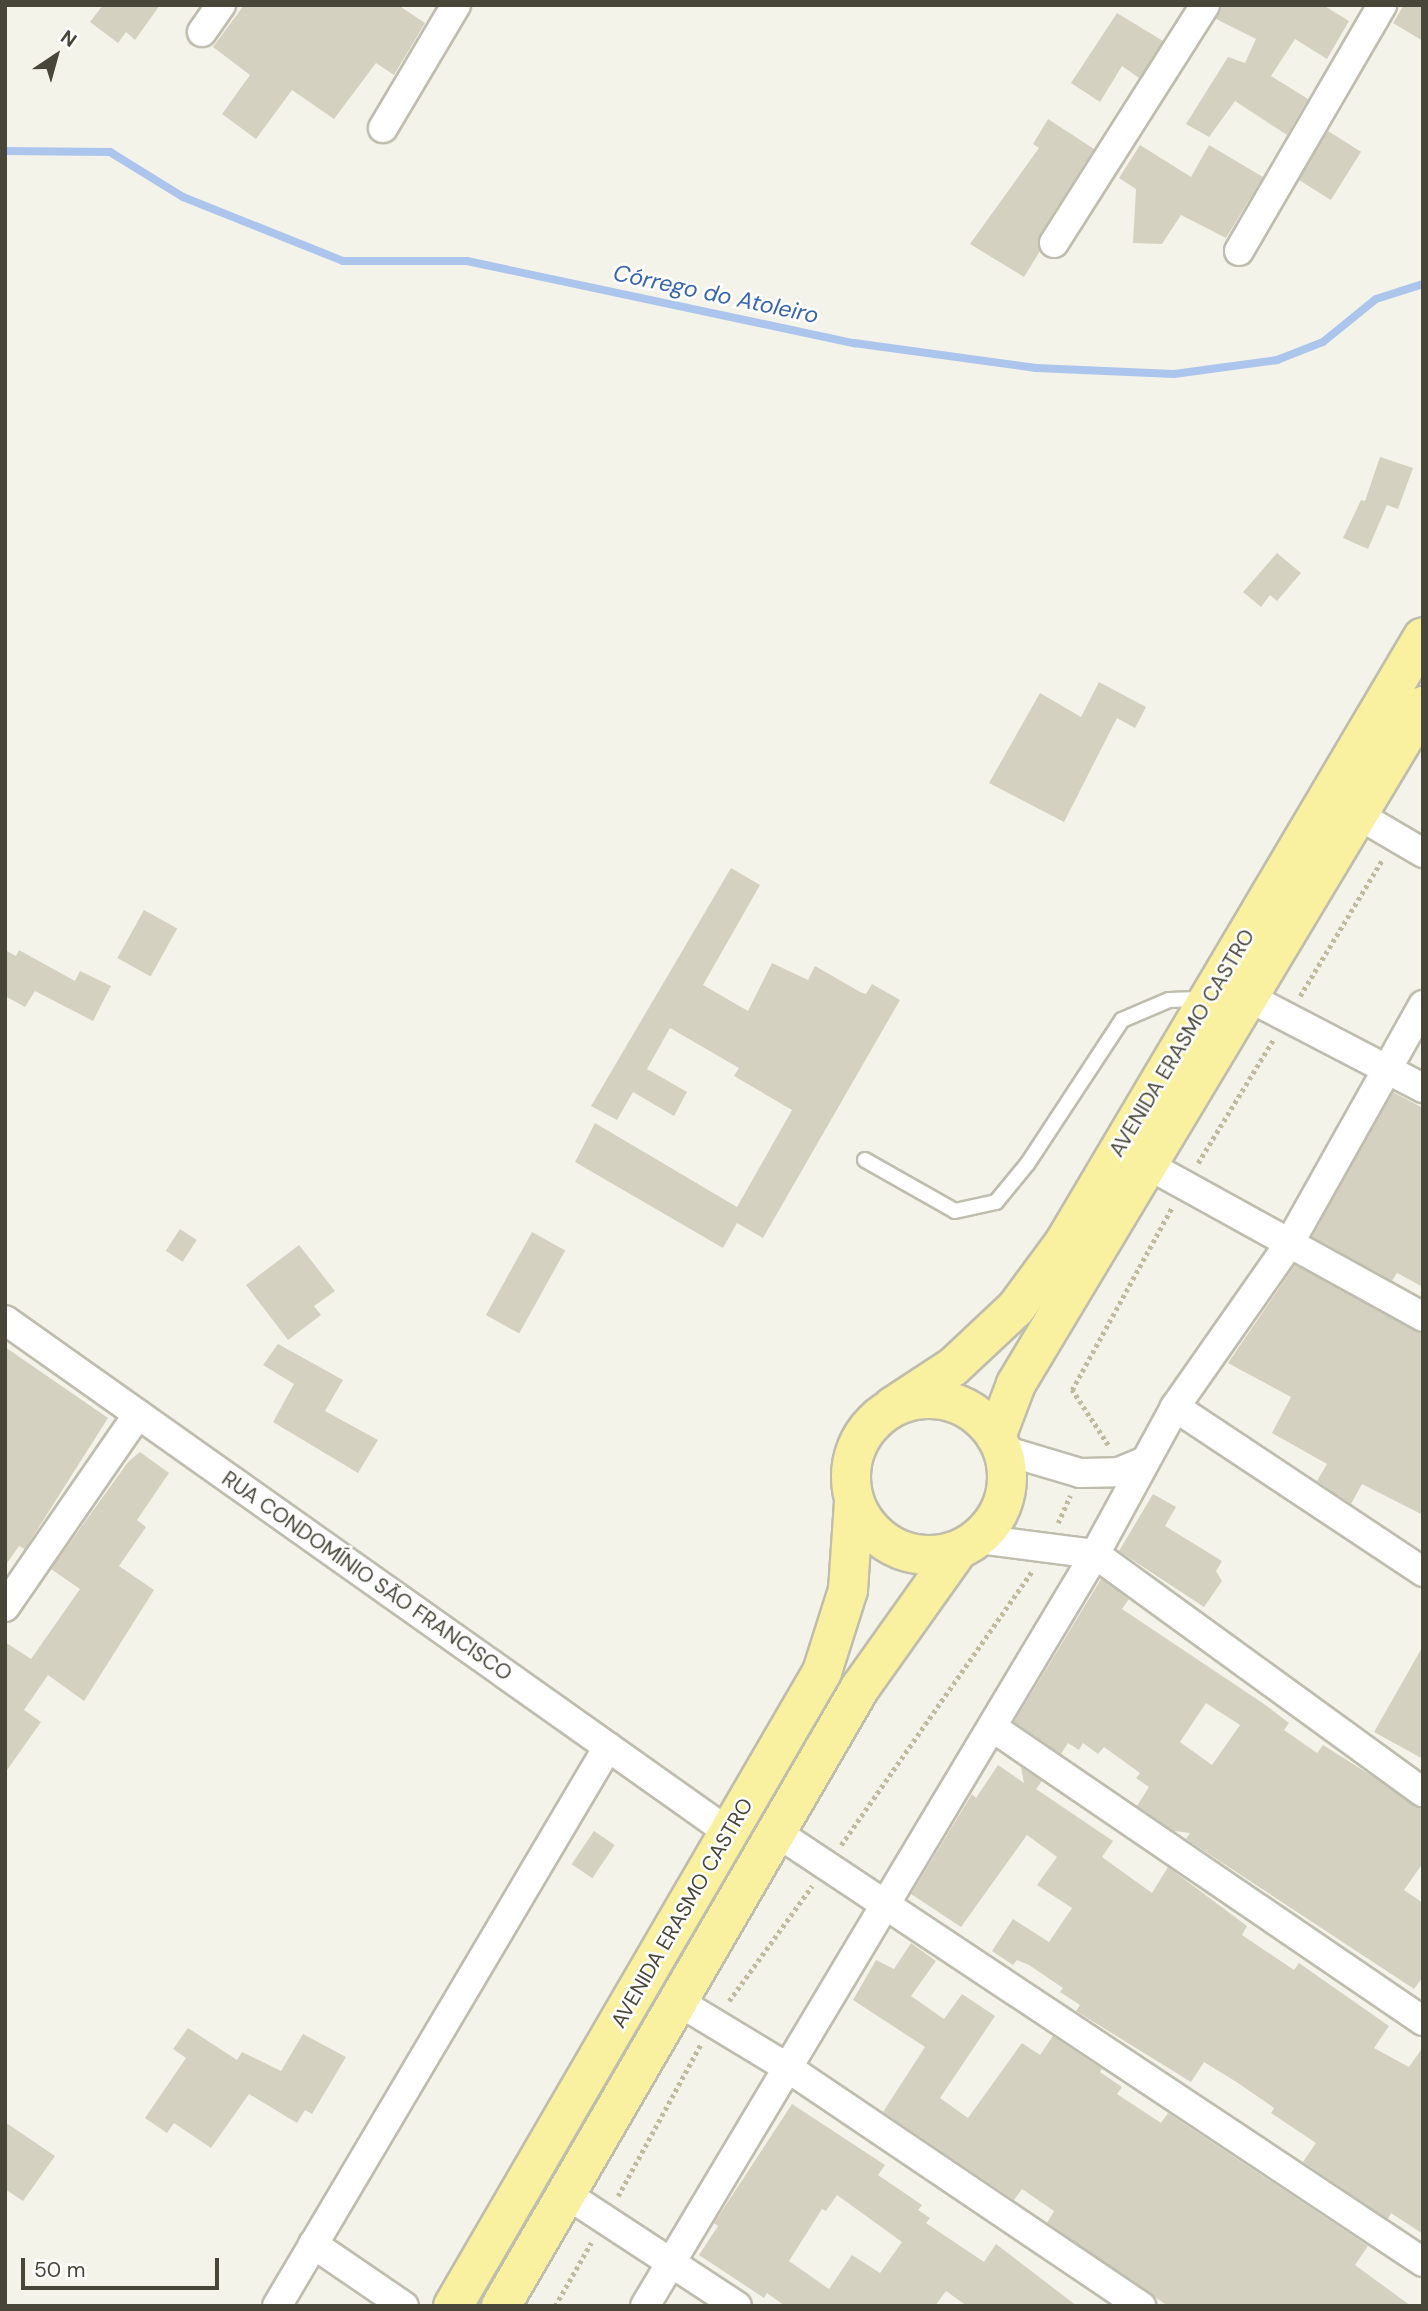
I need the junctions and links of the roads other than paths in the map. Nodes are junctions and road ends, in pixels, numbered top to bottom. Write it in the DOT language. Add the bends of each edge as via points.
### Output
graph roads {
  1 [pos="221,5"];
  2 [pos="456,5"];
  3 [pos="1205,5"];
  4 [pos="1382,5"];
  5 [pos="202,32"];
  6 [pos="383,128"];
  7 [pos="1054,243"];
  8 [pos="1239,251"];
  9 [pos="1423,637"];
  10 [pos="1423,706"];
  11 [pos="1360,816"];
  12 [pos="1423,853"];
  13 [pos="1248,998"];
  14 [pos="1208,999"];
  15 [pos="1423,1005"];
  16 [pos="1386,1068"];
  17 [pos="1423,1088"];
  18 [pos="865,1160"];
  19 [pos="1149,1165"];
  20 [pos="1289,1244"];
  21 [pos="1423,1317"];
  22 [pos="5,1320"];
  23 [pos="892,1407"];
  24 [pos="1175,1407"];
  25 [pos="138,1414"];
  26 [pos="999,1443"];
  27 [pos="1145,1461"];
  28 [pos="855,1501"];
  29 [pos="968,1544"];
  30 [pos="1095,1554"];
  31 [pos="1423,1572"];
  32 [pos="5,1607"];
  33 [pos="992,1727"];
  34 [pos="607,1747"];
  35 [pos="1423,1792"];
  36 [pos="728,1832"];
  37 [pos="776,1832"];
  38 [pos="886,1905"];
  39 [pos="679,2001"];
  40 [pos="1423,2021"];
  41 [pos="788,2068"];
  42 [pos="566,2194"];
  43 [pos="313,2244"];
  44 [pos="668,2261"];
  45 [pos="1423,2262"];
  46 [pos="277,2306"];
  47 [pos="404,2306"];
  48 [pos="453,2306"];
  49 [pos="501,2306"];
  50 [pos="645,2306"];
  51 [pos="737,2306"];
  52 [pos="1141,2306"];
  1 -- 5 [label="street"];
  2 -- 6 [label="street"];
  3 -- 7 [label="street"];
  4 -- 8 [label="street"];
  9 -- 14 [label="main road, AVENIDA ERASMO CASTRO"];
  10 -- 11 [label="main road, AVENIDA ERASMO CASTRO"];
  11 -- 12 [label="street"];
  11 -- 13 [label="main road, AVENIDA ERASMO CASTRO"];
  13 -- 16 [label="street"];
  13 -- 19 [label="main road, AVENIDA ERASMO CASTRO"];
  14 -- 18 [label="lane" via="1169,1000 1122,1020 1028,1163 996,1202 955,1211"];
  14 -- 23 [label="main road, AVENIDA ERASMO CASTRO" via="1064,1243 1016,1308 953,1367"];
  15 -- 16 [label="street"];
  16 -- 17 [label="street"];
  16 -- 20 [label="street"];
  19 -- 20 [label="street"];
  19 -- 26 [label="main road, AVENIDA ERASMO CASTRO" via="1016,1384"];
  20 -- 21 [label="street"];
  20 -- 24 [label="street"];
  22 -- 25 [label="street, RUA CONDOMÍNIO SÃO FRANCISCO"];
  23 -- 26 [label="main road" via="920,1399 950,1401 976,1415"];
  23 -- 28 [label="main road" via="871,1424 856,1447 851,1474"];
  24 -- 27 [label="street"];
  24 -- 31 [label="street"];
  25 -- 32 [label="street"];
  25 -- 34 [label="street, RUA CONDOMÍNIO SÃO FRANCISCO"];
  26 -- 27 [label="street" via="1080,1473 1119,1472"];
  26 -- 29 [label="main road" via="1008,1474 1005,1498 995,1521"];
  27 -- 30 [label="street"];
  28 -- 29 [label="main road" via="866,1524 885,1541 908,1552 933,1556"];
  28 -- 36 [label="main road, AVENIDA ERASMO CASTRO" via="848,1590 822,1672"];
  29 -- 30 [label="street"];
  29 -- 37 [label="main road, AVENIDA ERASMO CASTRO" via="860,1688"];
  30 -- 33 [label="street"];
  30 -- 35 [label="street"];
  33 -- 38 [label="street"];
  33 -- 40 [label="street"];
  34 -- 36 [label="street, RUA CONDOMÍNIO SÃO FRANCISCO"];
  34 -- 43 [label="street"];
  36 -- 48 [label="main road, AVENIDA ERASMO CASTRO"];
  37 -- 38 [label="street"];
  37 -- 39 [label="main road, AVENIDA ERASMO CASTRO"];
  38 -- 41 [label="street"];
  38 -- 45 [label="street"];
  39 -- 41 [label="street"];
  39 -- 42 [label="main road, AVENIDA ERASMO CASTRO"];
  41 -- 44 [label="street"];
  41 -- 52 [label="street"];
  42 -- 44 [label="street"];
  42 -- 49 [label="main road, AVENIDA ERASMO CASTRO"];
  43 -- 46 [label="street"];
  43 -- 47 [label="street"];
  44 -- 50 [label="street"];
  44 -- 51 [label="street"];
}
